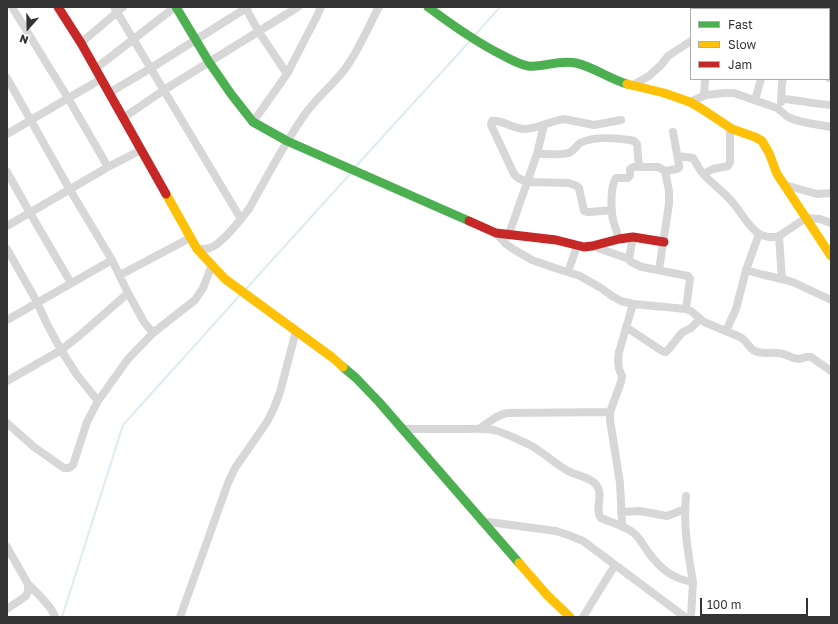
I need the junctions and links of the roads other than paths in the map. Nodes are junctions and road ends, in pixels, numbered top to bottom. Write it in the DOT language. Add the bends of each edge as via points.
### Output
graph roads {
  1 [pos="12,7"];
  2 [pos="58,7"];
  3 [pos="176,7"];
  4 [pos="246,7"];
  5 [pos="298,7"];
  6 [pos="321,7"];
  7 [pos="379,7"];
  8 [pos="428,7"];
  9 [pos="118,9"];
  10 [pos="259,32"];
  11 [pos="196,39"];
  12 [pos="133,40"];
  13 [pos="690,42"];
  14 [pos="81,43"];
  15 [pos="209,62"];
  16 [pos="151,68"];
  17 [pos="95,69"];
  18 [pos="287,74"];
  19 [pos="7,78"];
  20 [pos="101,80"];
  21 [pos="705,80"];
  22 [pos="760,80"];
  23 [pos="783,80"];
  24 [pos="633,85"];
  25 [pos="164,90"];
  26 [pos="109,93"];
  27 [pos="704,96"];
  28 [pos="68,98"];
  29 [pos="782,98"];
  30 [pos="755,100"];
  31 [pos="690,102"];
  32 [pos="831,105"];
  33 [pos="777,108"];
  34 [pos="124,118"];
  35 [pos="31,120"];
  36 [pos="620,120"];
  37 [pos="253,122"];
  38 [pos="544,125"];
  39 [pos="831,127"];
  40 [pos="730,128"];
  41 [pos="673,132"];
  42 [pos="7,134"];
  43 [pos="287,141"];
  44 [pos="141,150"];
  45 [pos="537,154"];
  46 [pos="678,156"];
  47 [pos="108,167"];
  48 [pos="639,167"];
  49 [pos="665,171"];
  50 [pos="7,172"];
  51 [pos="703,174"];
  52 [pos="527,182"];
  53 [pos="785,185"];
  54 [pos="70,190"];
  55 [pos="831,193"];
  56 [pos="612,210"];
  57 [pos="30,213"];
  58 [pos="806,218"];
  59 [pos="241,219"];
  60 [pos="831,223"];
  61 [pos="7,226"];
  62 [pos="496,233"];
  63 [pos="509,234"];
  64 [pos="759,234"];
  65 [pos="779,236"];
  66 [pos="633,237"];
  67 [pos="190,238"];
  68 [pos="619,239"];
  69 [pos="664,242"];
  70 [pos="577,246"];
  71 [pos="592,246"];
  72 [pos="7,249"];
  73 [pos="197,249"];
  74 [pos="831,256"];
  75 [pos="629,259"];
  76 [pos="112,260"];
  77 [pos="212,265"];
  78 [pos="659,270"];
  79 [pos="746,270"];
  80 [pos="568,272"];
  81 [pos="120,275"];
  82 [pos="782,279"];
  83 [pos="71,283"];
  84 [pos="128,293"];
  85 [pos="831,300"];
  86 [pos="38,302"];
  87 [pos="633,304"];
  88 [pos="686,309"];
  89 [pos="700,319"];
  90 [pos="7,320"];
  91 [pos="626,327"];
  92 [pos="296,331"];
  93 [pos="726,331"];
  94 [pos="152,333"];
  95 [pos="61,350"];
  96 [pos="831,371"];
  97 [pos="7,381"];
  98 [pos="98,401"];
  99 [pos="610,412"];
  100 [pos="7,423"];
  101 [pos="402,428"];
  102 [pos="479,429"];
  103 [pos="686,496"];
  104 [pos="685,509"];
  105 [pos="621,512"];
  106 [pos="482,520"];
  107 [pos="623,527"];
  108 [pos="7,547"];
  109 [pos="615,565"];
  110 [pos="693,582"];
  111 [pos="28,584"];
  112 [pos="7,609"];
  113 [pos="55,617"];
  114 [pos="180,617"];
  115 [pos="570,617"];
  116 [pos="582,617"];
  117 [pos="685,617"];
  118 [pos="691,617"];
  1 -- 28 [label="street"];
  2 -- 14 [label="street"];
  3 -- 11 [label="street"];
  3 -- 12 [label="street"];
  4 -- 10 [label="street"];
  4 -- 11 [label="street"];
  5 -- 10 [label="street"];
  6 -- 18 [label="street"];
  7 -- 43 [label="street" via="345,68 311,106"];
  8 -- 24 [label="street" via="481,44 522,64 530,67 571,62"];
  9 -- 12 [label="street"];
  9 -- 14 [label="street"];
  10 -- 15 [label="street"];
  10 -- 18 [label="street"];
  11 -- 15 [label="street"];
  11 -- 16 [label="street"];
  12 -- 16 [label="street"];
  12 -- 17 [label="street"];
  13 -- 24 [label="street" via="668,56 649,76"];
  14 -- 17 [label="street"];
  15 -- 25 [label="street"];
  15 -- 37 [label="street"];
  16 -- 25 [label="street"];
  16 -- 26 [label="street"];
  17 -- 20 [label="street"];
  18 -- 37 [label="street"];
  19 -- 35 [label="street"];
  20 -- 26 [label="street"];
  20 -- 28 [label="street"];
  21 -- 27 [label="street"];
  22 -- 30 [label="street"];
  23 -- 29 [label="street"];
  24 -- 31 [label="street"];
  25 -- 34 [label="street"];
  25 -- 59 [label="street"];
  26 -- 34 [label="street"];
  27 -- 30 [label="street" via="734,92"];
  27 -- 31 [label="street"];
  28 -- 35 [label="street"];
  28 -- 47 [label="street"];
  29 -- 32 [label="street"];
  29 -- 33 [label="street"];
  30 -- 33 [label="street"];
  31 -- 40 [label="street"];
  33 -- 39 [label="street" via="795,120"];
  34 -- 44 [label="street"];
  35 -- 42 [label="street"];
  35 -- 54 [label="street"];
  36 -- 38 [label="street" via="600,125 559,120"];
  37 -- 43 [label="street"];
  38 -- 45 [label="street"];
  38 -- 52 [label="street" via="526,129 496,120 490,125 514,174"];
  40 -- 51 [label="street" via="729,165"];
  40 -- 53 [label="street" via="763,142"];
  41 -- 46 [label="street"];
  43 -- 59 [label="street"];
  43 -- 62 [label="street"];
  44 -- 47 [label="street"];
  44 -- 67 [label="street"];
  45 -- 48 [label="street" via="568,154 582,142 598,138 630,140 637,144"];
  45 -- 52 [label="street"];
  46 -- 49 [label="street" via="679,168"];
  46 -- 51 [label="street" via="693,158"];
  47 -- 54 [label="street"];
  48 -- 49 [label="street" via="658,167"];
  48 -- 56 [label="street" via="630,169 628,178 614,180"];
  49 -- 69 [label="street" via="669,204"];
  50 -- 57 [label="street"];
  51 -- 64 [label="street" via="733,203"];
  52 -- 56 [label="street" via="574,184 579,188 584,211"];
  52 -- 63 [label="street"];
  53 -- 55 [label="street" via="817,194"];
  53 -- 58 [label="street"];
  54 -- 57 [label="street"];
  54 -- 76 [label="street"];
  56 -- 68 [label="street"];
  57 -- 61 [label="street"];
  57 -- 83 [label="street"];
  58 -- 60 [label="street"];
  58 -- 65 [label="street"];
  58 -- 74 [label="street"];
  59 -- 73 [label="street" via="219,242 210,248"];
  62 -- 63 [label="street"];
  62 -- 80 [label="street" via="506,244 532,260"];
  63 -- 70 [label="street" via="556,240"];
  64 -- 65 [label="street" via="768,237"];
  64 -- 79 [label="street"];
  65 -- 82 [label="street"];
  66 -- 68 [label="street"];
  66 -- 69 [label="street"];
  66 -- 75 [label="street"];
  67 -- 73 [label="street"];
  67 -- 81 [label="street"];
  68 -- 71 [label="street"];
  69 -- 78 [label="street"];
  70 -- 71 [label="street"];
  70 -- 80 [label="street"];
  71 -- 75 [label="street"];
  72 -- 86 [label="street"];
  73 -- 77 [label="street"];
  75 -- 78 [label="street" via="634,265"];
  76 -- 81 [label="street"];
  76 -- 83 [label="street"];
  77 -- 92 [label="street" via="225,279"];
  77 -- 94 [label="street" via="195,300"];
  78 -- 88 [label="street" via="689,277"];
  79 -- 82 [label="street"];
  79 -- 93 [label="street" via="736,309"];
  80 -- 87 [label="street" via="592,282 621,301"];
  81 -- 84 [label="street"];
  82 -- 85 [label="street"];
  83 -- 86 [label="street"];
  84 -- 94 [label="street"];
  84 -- 95 [label="street"];
  86 -- 90 [label="street"];
  86 -- 95 [label="street"];
  87 -- 88 [label="street"];
  87 -- 91 [label="street"];
  88 -- 89 [label="street"];
  89 -- 91 [label="street" via="683,332 666,352"];
  89 -- 93 [label="street"];
  91 -- 99 [label="street" via="618,361 621,382"];
  92 -- 101 [label="street" via="356,378"];
  92 -- 114 [label="street" via="274,408 234,468"];
  93 -- 96 [label="street" via="744,340 759,352 777,352 799,359 808,356"];
  94 -- 98 [label="street" via="128,358"];
  95 -- 97 [label="street"];
  95 -- 98 [label="street"];
  98 -- 100 [label="street" via="87,422 73,465 69,468 64,468"];
  99 -- 102 [label="street" via="507,413 501,414"];
  99 -- 105 [label="street" via="620,482"];
  101 -- 102 [label="street"];
  101 -- 106 [label="street"];
  102 -- 107 [label="street" via="493,430 513,437 530,445 567,471 590,480 598,486 600,517"];
  103 -- 104 [label="street"];
  104 -- 105 [label="street" via="667,516 640,510"];
  104 -- 110 [label="street" via="686,547"];
  105 -- 107 [label="street"];
  106 -- 109 [label="street" via="556,531 571,536 583,541"];
  106 -- 115 [label="street" via="547,595"];
  107 -- 110 [label="street" via="634,533 666,572"];
  108 -- 111 [label="street"];
  109 -- 116 [label="street"];
  109 -- 117 [label="street"];
  110 -- 118 [label="street"];
  111 -- 112 [label="street" via="26,596"];
  111 -- 113 [label="street"];
}
